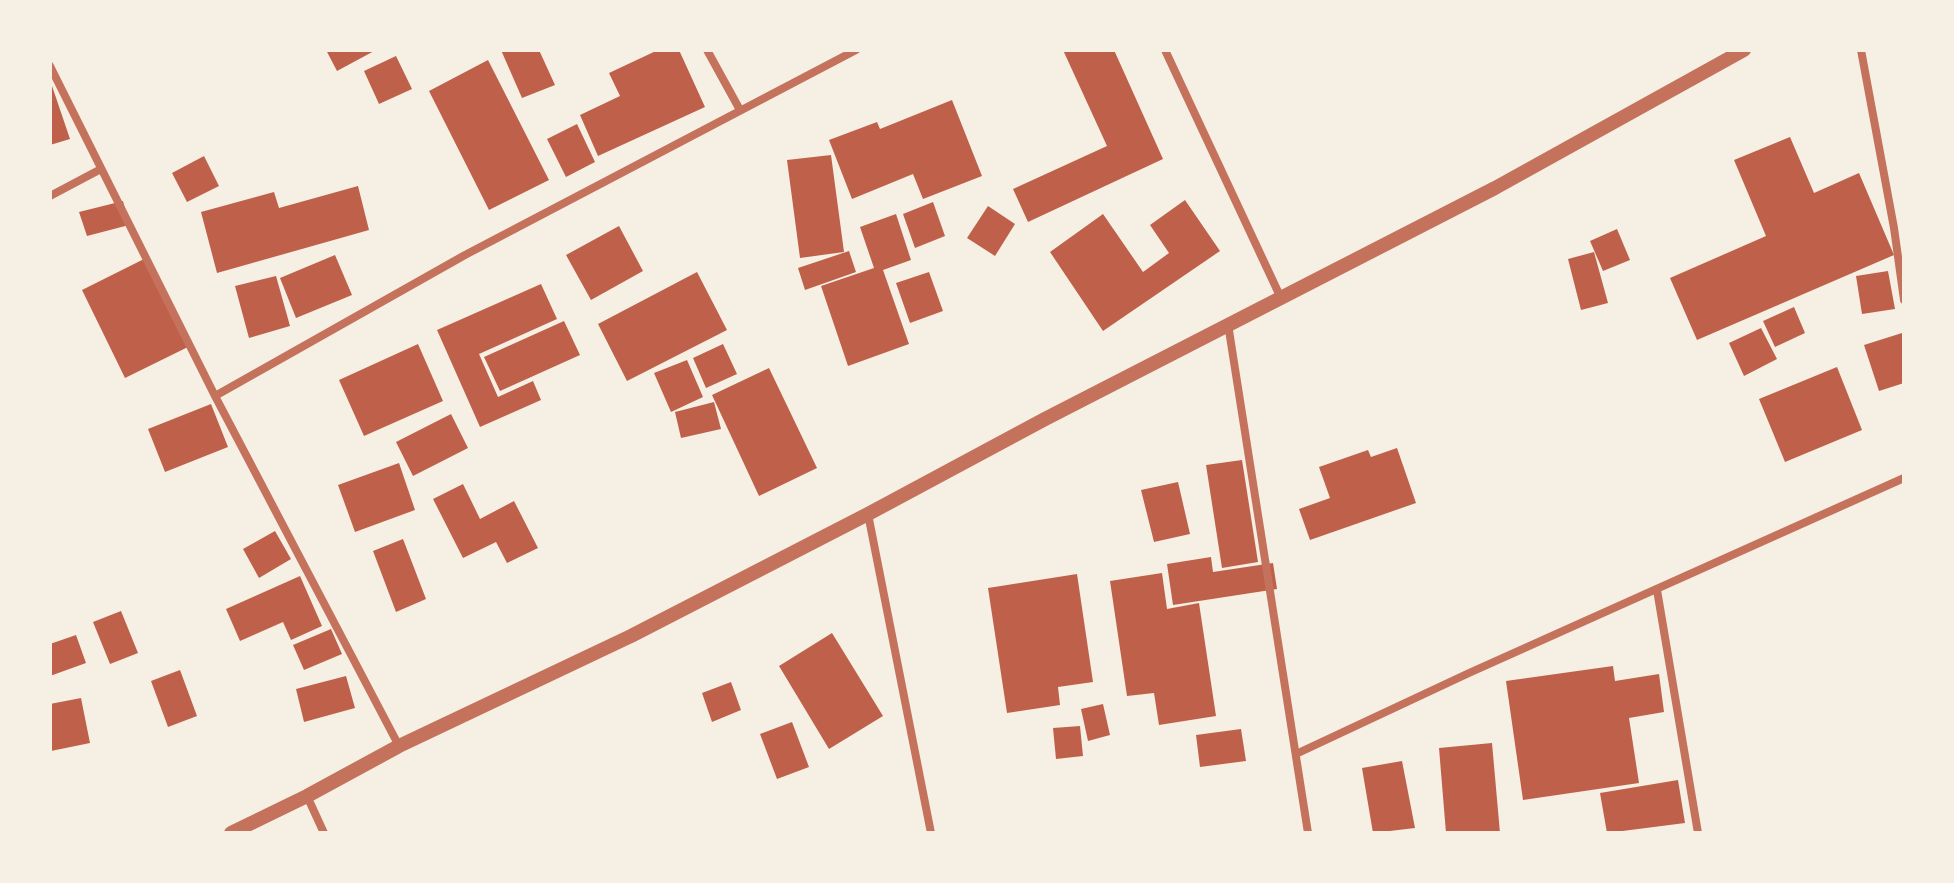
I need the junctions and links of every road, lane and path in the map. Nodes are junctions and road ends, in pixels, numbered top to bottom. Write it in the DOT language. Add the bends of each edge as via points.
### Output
graph roads {
  1 [pos="707,50"];
  2 [pos="856,50"];
  3 [pos="1165,50"];
  4 [pos="1744,50"];
  5 [pos="1861,50"];
  6 [pos="50,66"];
  7 [pos="740,110"];
  8 [pos="101,169"];
  9 [pos="50,196"];
  10 [pos="1280,296"];
  11 [pos="1904,300"];
  12 [pos="1228,324"];
  13 [pos="215,396"];
  14 [pos="1904,478"];
  15 [pos="868,514"];
  16 [pos="1657,590"];
  17 [pos="399,746"];
  18 [pos="1296,754"];
  19 [pos="307,796"];
  20 [pos="231,833"];
  21 [pos="324,833"];
  22 [pos="931,833"];
  23 [pos="1308,833"];
  24 [pos="1698,833"];
  1 -- 7 [label="street"];
  2 -- 7 [label="street"];
  3 -- 10 [label="street"];
  4 -- 10 [label="street" via="1495,188"];
  5 -- 11 [label="street"];
  6 -- 8 [label="street"];
  7 -- 13 [label="street" via="465,255"];
  8 -- 9 [label="street"];
  8 -- 13 [label="street"];
  10 -- 12 [label="street"];
  12 -- 15 [label="street"];
  12 -- 18 [label="street"];
  13 -- 17 [label="street"];
  14 -- 16 [label="street"];
  15 -- 17 [label="street" via="631,636"];
  15 -- 22 [label="street"];
  16 -- 18 [label="street"];
  16 -- 24 [label="street"];
  17 -- 19 [label="street"];
  18 -- 23 [label="street"];
  19 -- 20 [label="street"];
  19 -- 21 [label="street"];
}
